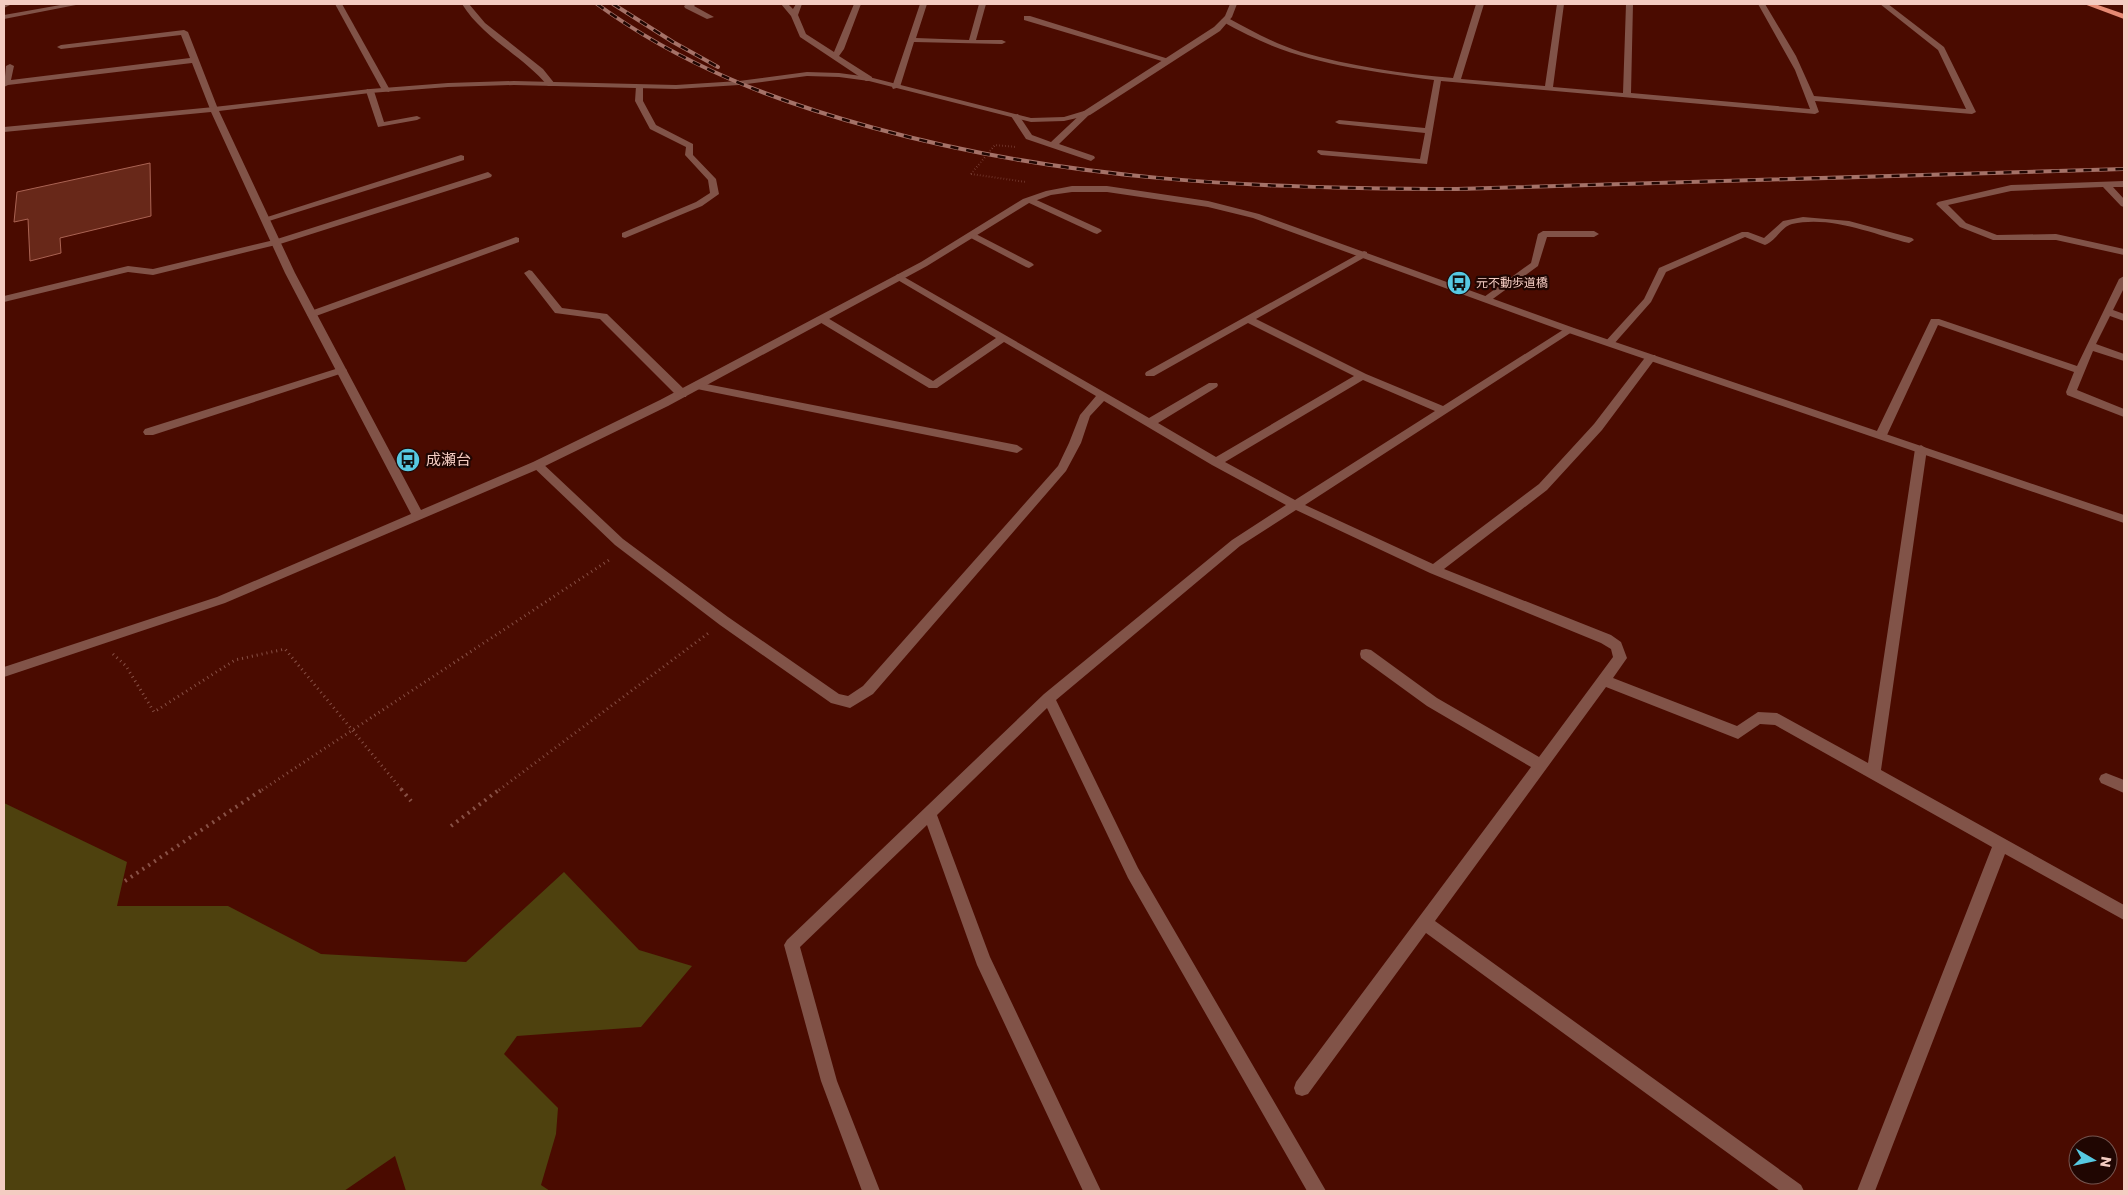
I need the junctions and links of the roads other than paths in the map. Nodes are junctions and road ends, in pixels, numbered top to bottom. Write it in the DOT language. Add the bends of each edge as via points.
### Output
graph roads {
  1 [pos="8,4"];
  2 [pos="73,4"];
  3 [pos="338,4"];
  4 [pos="465,4"];
  5 [pos="693,4"];
  6 [pos="784,4"];
  7 [pos="799,4"];
  8 [pos="858,4"];
  9 [pos="922,4"];
  10 [pos="983,4"];
  11 [pos="1233,4"];
  12 [pos="1480,4"];
  13 [pos="1561,4"];
  14 [pos="1630,4"];
  15 [pos="1762,4"];
  16 [pos="1884,4"];
  17 [pos="2088,4"];
  18 [pos="4,7"];
  19 [pos="56,8"];
  20 [pos="794,15"];
  21 [pos="4,17"];
  22 [pos="710,17"];
  23 [pos="2124,17"];
  24 [pos="1027,18"];
  25 [pos="1225,20"];
  26 [pos="911,40"];
  27 [pos="972,42"];
  28 [pos="1002,42"];
  29 [pos="61,47"];
  30 [pos="834,56"];
  31 [pos="195,60"];
  32 [pos="1168,60"];
  33 [pos="10,66"];
  34 [pos="1438,78"];
  35 [pos="869,79"];
  36 [pos="1456,80"];
  37 [pos="5,84"];
  38 [pos="551,84"];
  39 [pos="896,87"];
  40 [pos="639,88"];
  41 [pos="1549,89"];
  42 [pos="386,90"];
  43 [pos="370,91"];
  44 [pos="1627,96"];
  45 [pos="1811,98"];
  46 [pos="214,109"];
  47 [pos="1087,113"];
  48 [pos="1015,116"];
  49 [pos="416,118"];
  50 [pos="1339,122"];
  51 [pos="4,129"];
  52 [pos="1429,131"];
  53 [pos="1052,145"];
  54 [pos="1321,152"];
  55 [pos="462,158"];
  56 [pos="1091,158"];
  57 [pos="488,175"];
  58 [pos="2124,184"];
  59 [pos="2106,185"];
  60 [pos="1030,200"];
  61 [pos="2124,204"];
  62 [pos="266,219"];
  63 [pos="1097,231"];
  64 [pos="1594,234"];
  65 [pos="972,235"];
  66 [pos="625,236"];
  67 [pos="516,240"];
  68 [pos="1909,240"];
  69 [pos="277,242"];
  70 [pos="2124,252"];
  71 [pos="1364,254"];
  72 [pos="1028,265"];
  73 [pos="529,273"];
  74 [pos="899,277"];
  75 [pos="2124,279"];
  76 [pos="4,299"];
  77 [pos="1488,300"];
  78 [pos="2108,311"];
  79 [pos="312,314"];
  80 [pos="2124,318"];
  81 [pos="822,319"];
  82 [pos="1248,319"];
  83 [pos="1570,330"];
  84 [pos="1003,338"];
  85 [pos="1609,343"];
  86 [pos="2090,346"];
  87 [pos="1651,358"];
  88 [pos="2124,358"];
  89 [pos="342,370"];
  90 [pos="2079,370"];
  91 [pos="1150,374"];
  92 [pos="1362,376"];
  93 [pos="1213,385"];
  94 [pos="696,386"];
  95 [pos="682,394"];
  96 [pos="1102,396"];
  97 [pos="1444,411"];
  98 [pos="2124,413"];
  99 [pos="1150,423"];
  100 [pos="149,432"];
  101 [pos="1881,435"];
  102 [pos="1017,449"];
  103 [pos="1921,449"];
  104 [pos="1216,462"];
  105 [pos="537,465"];
  106 [pos="1295,505"];
  107 [pos="418,516"];
  108 [pos="2124,519"];
  109 [pos="1434,570"];
  110 [pos="1366,654"];
  111 [pos="4,672"];
  112 [pos="1604,680"];
  113 [pos="1049,698"];
  114 [pos="1540,765"];
  115 [pos="1874,773"];
  116 [pos="2106,779"];
  117 [pos="2124,787"];
  118 [pos="929,812"];
  119 [pos="2001,844"];
  120 [pos="2124,913"];
  121 [pos="1423,922"];
  122 [pos="1302,1088"];
  123 [pos="870,1191"];
  124 [pos="1092,1191"];
  125 [pos="1316,1191"];
  126 [pos="1795,1191"];
  127 [pos="1866,1191"];
  1 -- 18 [label="street"];
  2 -- 19 [label="street"];
  3 -- 42 [label="street"];
  4 -- 38 [label="street" via="482,25 540,71"];
  5 -- 22 [label="street" via="688,6"];
  6 -- 20 [label="street"];
  7 -- 20 [label="street"];
  8 -- 30 [label="street" via="840,49"];
  9 -- 26 [label="street"];
  10 -- 27 [label="street"];
  11 -- 25 [label="street"];
  12 -- 36 [label="street"];
  13 -- 41 [label="street"];
  14 -- 44 [label="street"];
  15 -- 45 [label="street"];
  16 -- 45 [label="street" via="1941,50 1972,112"];
  17 -- 23 [label="highway"];
  18 -- 19 [label="street" via="44,5"];
  19 -- 21 [label="street"];
  20 -- 30 [label="street" via="803,35"];
  24 -- 32 [label="street"];
  25 -- 32 [label="street" via="1217,29"];
  25 -- 34 [label="street" via="1298,53 1356,67"];
  26 -- 27 [label="street"];
  26 -- 39 [label="street"];
  27 -- 28 [label="street"];
  29 -- 31 [label="street" via="184,32"];
  30 -- 35 [label="street"];
  31 -- 37 [label="street"];
  31 -- 46 [label="street"];
  32 -- 47 [label="street"];
  33 -- 37 [label="street"];
  34 -- 36 [label="street"];
  34 -- 52 [label="street"];
  35 -- 39 [label="street"];
  35 -- 40 [label="street" via="807,74 739,83"];
  36 -- 41 [label="street"];
  38 -- 40 [label="street"];
  38 -- 42 [label="street" via="448,85"];
  39 -- 48 [label="street"];
  40 -- 66 [label="street" via="639,100 653,127 690,146 689,155 712,180 715,194"];
  41 -- 44 [label="street"];
  42 -- 43 [label="street"];
  43 -- 46 [label="street"];
  43 -- 49 [label="street" via="381,125"];
  44 -- 45 [label="street" via="1815,112"];
  46 -- 51 [label="street"];
  46 -- 62 [label="street"];
  47 -- 48 [label="street" via="1064,119 1031,120"];
  47 -- 53 [label="street"];
  48 -- 53 [label="street" via="1029,137"];
  50 -- 52 [label="street"];
  52 -- 54 [label="street" via="1424,162"];
  53 -- 56 [label="street"];
  55 -- 62 [label="street"];
  57 -- 69 [label="street"];
  58 -- 59 [label="street"];
  59 -- 61 [label="street"];
  59 -- 70 [label="street" via="2012,188 1941,204 1963,225 1996,238 2056,237"];
  60 -- 63 [label="street"];
  60 -- 65 [label="street"];
  60 -- 71 [label="street" via="1072,189 1144,193 1256,216"];
  62 -- 69 [label="street"];
  64 -- 77 [label="street" via="1543,234 1535,264"];
  65 -- 72 [label="street"];
  65 -- 74 [label="street"];
  67 -- 79 [label="street"];
  68 -- 85 [label="street" via="1849,224 1814,220 1787,222 1765,242 1745,234 1662,270 1648,300"];
  69 -- 76 [label="street" via="152,272 128,269"];
  69 -- 79 [label="street"];
  71 -- 77 [label="street"];
  71 -- 82 [label="street"];
  73 -- 95 [label="street" via="559,311 603,316"];
  74 -- 81 [label="street"];
  74 -- 84 [label="street"];
  75 -- 78 [label="street"];
  77 -- 83 [label="street"];
  78 -- 80 [label="street"];
  78 -- 86 [label="street"];
  79 -- 89 [label="street"];
  81 -- 84 [label="street" via="933,386"];
  81 -- 94 [label="street"];
  82 -- 91 [label="street"];
  82 -- 92 [label="street"];
  83 -- 85 [label="street"];
  83 -- 97 [label="street"];
  84 -- 96 [label="street"];
  85 -- 87 [label="street"];
  86 -- 88 [label="street"];
  86 -- 90 [label="street"];
  87 -- 101 [label="street"];
  87 -- 109 [label="street" via="1598,427 1543,487"];
  89 -- 100 [label="street"];
  89 -- 107 [label="street"];
  90 -- 98 [label="street" via="2071,392"];
  90 -- 101 [label="street" via="1935,321"];
  92 -- 97 [label="street"];
  92 -- 104 [label="street"];
  93 -- 99 [label="street"];
  94 -- 95 [label="street"];
  94 -- 102 [label="street"];
  95 -- 105 [label="street"];
  96 -- 99 [label="street"];
  96 -- 105 [label="street" via="1086,415 1062,468 868,690 850,702 836,699 627,548"];
  97 -- 106 [label="street"];
  99 -- 104 [label="street"];
  101 -- 103 [label="street"];
  103 -- 108 [label="street"];
  103 -- 115 [label="street"];
  104 -- 106 [label="street"];
  105 -- 107 [label="street"];
  106 -- 109 [label="street"];
  106 -- 113 [label="street" via="1236,543"];
  107 -- 111 [label="street" via="220,600"];
  109 -- 112 [label="street" via="1606,639 1616,646 1620,658"];
  110 -- 114 [label="street" via="1432,702"];
  112 -- 114 [label="street"];
  112 -- 115 [label="street" via="1738,733 1758,718 1777,719"];
  113 -- 118 [label="street"];
  113 -- 125 [label="street" via="1133,873"];
  114 -- 121 [label="street"];
  115 -- 119 [label="street"];
  116 -- 117 [label="street"];
  118 -- 123 [label="street" via="792,945 829,1080"];
  118 -- 124 [label="street" via="983,960"];
  119 -- 120 [label="street"];
  119 -- 127 [label="street"];
  121 -- 122 [label="street"];
  121 -- 126 [label="street"];
}
